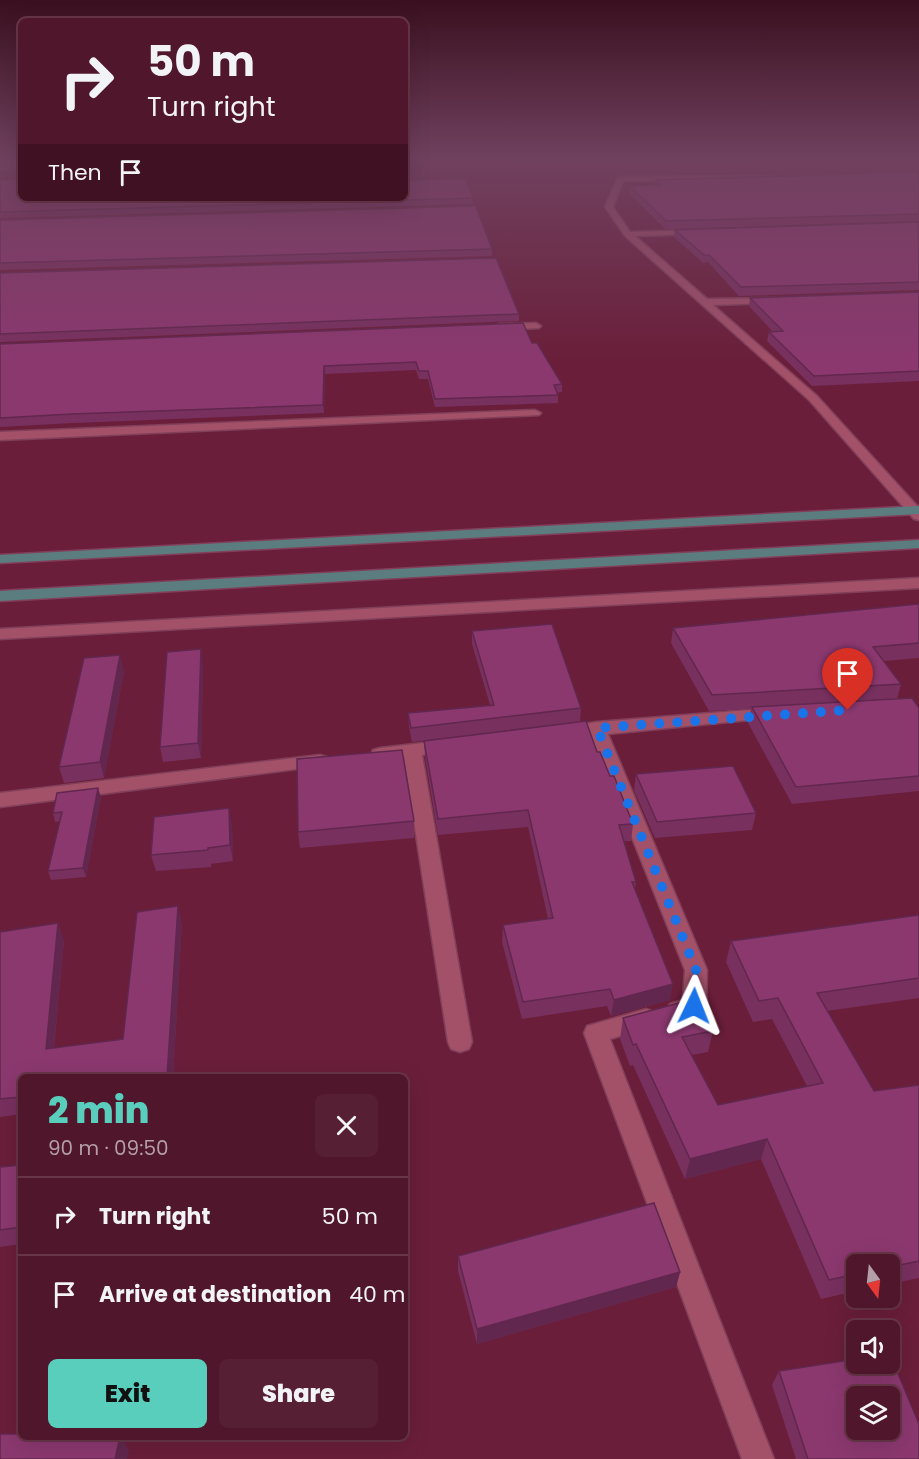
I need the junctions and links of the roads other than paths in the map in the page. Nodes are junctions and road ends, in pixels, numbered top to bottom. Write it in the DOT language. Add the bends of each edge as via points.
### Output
graph roads {
  1 [pos="622,226"];
  2 [pos="710,232"];
  3 [pos="628,234"];
  4 [pos="789,299"];
  5 [pos="707,302"];
  6 [pos="536,326"];
  7 [pos="489,327"];
  8 [pos="535,413"];
  9 [pos="0,436"];
  10 [pos="917,512"];
  11 [pos="919,544"];
  12 [pos="0,559"];
  13 [pos="919,583"];
  14 [pos="0,596"];
  15 [pos="0,634"];
  16 [pos="789,712"];
  17 [pos="597,728"];
  18 [pos="551,733"];
  19 [pos="470,743"];
  20 [pos="412,750"];
  21 [pos="365,756"];
  22 [pos="342,759"];
  23 [pos="0,800"];
  24 [pos="460,1042"];
  25 [pos="758,1459"];
  1 -- 3 [label="street"];
  2 -- 3 [label="street"];
  3 -- 5 [label="street"];
  4 -- 5 [label="street"];
  5 -- 10 [label="street" via="813,398"];
  6 -- 7 [label="street"];
  8 -- 9 [label="street"];
  10 -- 12 [label="main road"];
  11 -- 14 [label="main road"];
  13 -- 15 [label="street"];
  16 -- 17 [label="street"];
  17 -- 18 [label="street"];
  17 -- 25 [label="street" via="696,970 694,1006 596,1033"];
  19 -- 20 [label="street"];
  20 -- 21 [label="street"];
  20 -- 24 [label="street"];
  22 -- 23 [label="street"];
}
